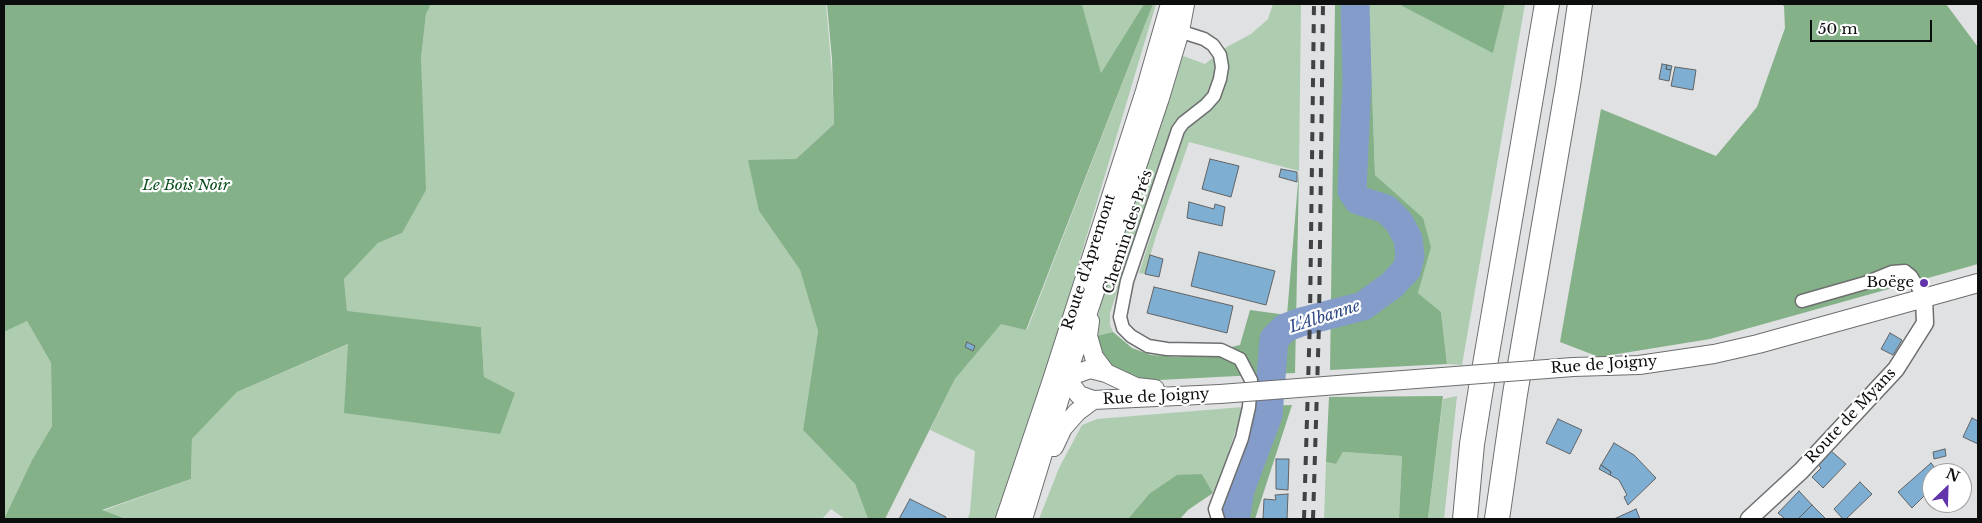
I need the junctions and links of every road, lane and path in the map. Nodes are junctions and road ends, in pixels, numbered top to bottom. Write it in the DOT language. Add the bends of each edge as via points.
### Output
graph roads {
  1 [pos="1170,4"];
  2 [pos="1185,4"];
  3 [pos="1547,4"];
  4 [pos="1580,4"];
  5 [pos="1172,29"];
  6 [pos="1978,283"];
  7 [pos="1924,297"];
  8 [pos="1093,299"];
  9 [pos="1802,301"];
  10 [pos="1106,373"];
  11 [pos="1058,375"];
  12 [pos="1220,394"];
  13 [pos="1093,400"];
  14 [pos="1005,519"];
  15 [pos="1024,519"];
  16 [pos="1218,519"];
  17 [pos="1465,519"];
  18 [pos="1497,519"];
  19 [pos="1749,519"];
  1 -- 5 [label="main road, Route d'Apremont"];
  2 -- 5 [label="main road, Route d'Apremont"];
  3 -- 17 [label="highway" via="1472,444"];
  4 -- 18 [label="highway" via="1514,394"];
  5 -- 8 [label="main road, Route d'Apremont" via="1160,98"];
  5 -- 11 [label="main road, Route d'Apremont" via="1134,126"];
  5 -- 16 [label="street, Chemin des Prés" via="1213,45 1220,55 1220,79 1214,96 1178,130 1127,281 1120,317 1123,328 1148,346 1221,350 1240,359 1251,380 1242,438 1215,509"];
  6 -- 7 [label="main road, Rue de Joigny"];
  7 -- 9 [label="street" via="1905,271 1892,272"];
  7 -- 12 [label="main road, Rue de Joigny, bridge" via="1714,354 1638,365"];
  7 -- 19 [label="street, Route de Myans" via="1925,323 1896,369 1801,471"];
  8 -- 10 [label="main road, Rue de Joigny" via="1088,336 1094,357"];
  8 -- 11 [label="main road, Route d'Apremont"];
  10 -- 11 [label="main road, Rue de Joigny" via="1090,369"];
  10 -- 12 [label="main road, Rue de Joigny" via="1136,387"];
  11 -- 13 [label="main road, Rue de Joigny" via="1079,395"];
  11 -- 14 [label="main road, Route d'Apremont"];
  11 -- 15 [label="main road, Route d'Apremont"];
  12 -- 13 [label="main road, Rue de Joigny"];
  13 -- 15 [label="main road, Rue de Joigny" via="1063,428"];
}
